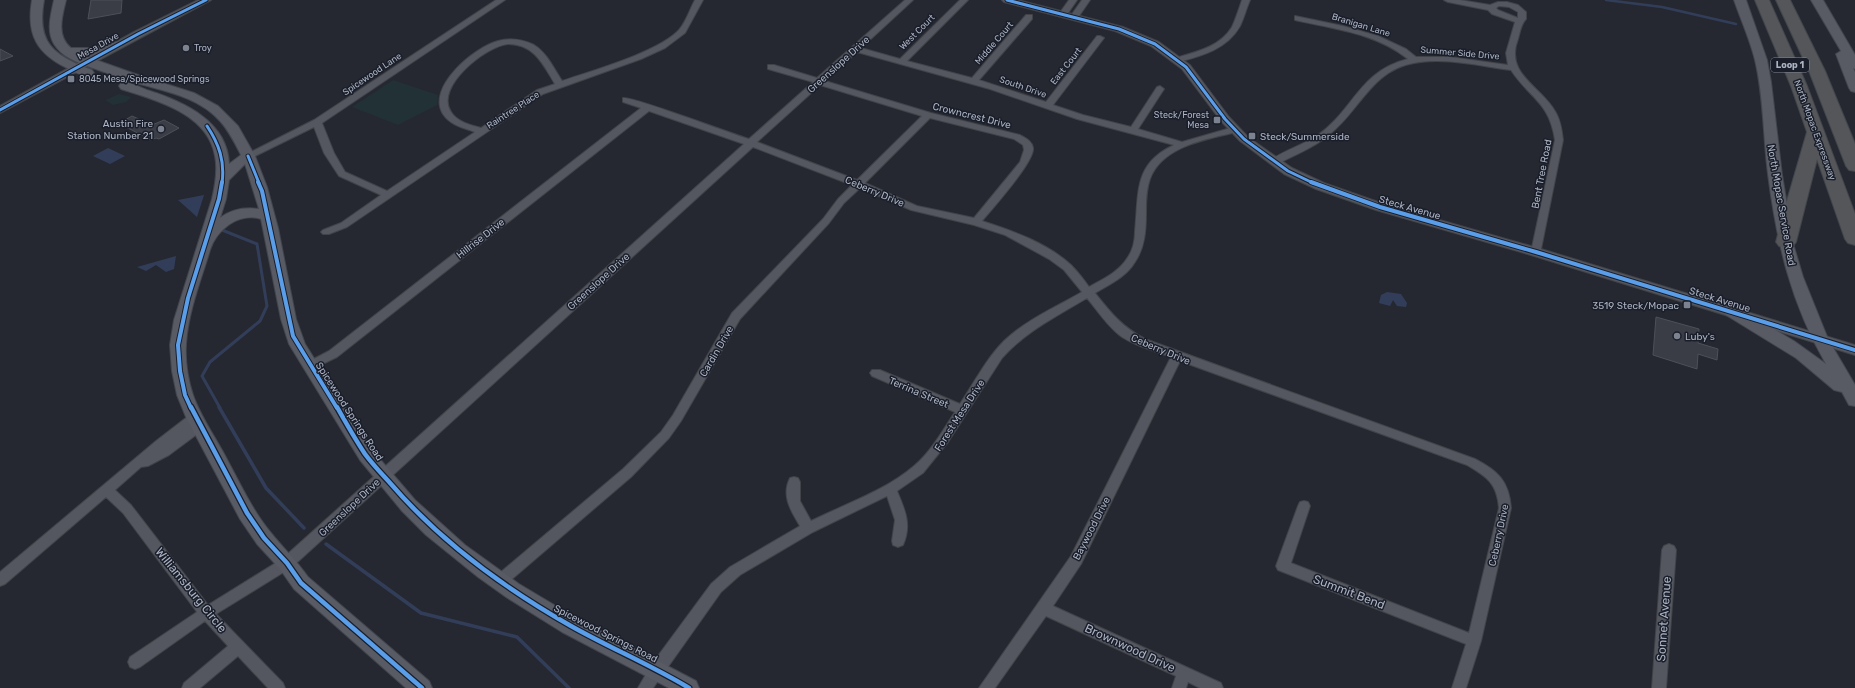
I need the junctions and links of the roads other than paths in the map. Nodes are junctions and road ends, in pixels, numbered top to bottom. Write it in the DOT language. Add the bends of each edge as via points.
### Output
graph roads {
  1 [pos="38,0"];
  2 [pos="45,0"];
  3 [pos="206,0"];
  4 [pos="502,0"];
  5 [pos="699,0"];
  6 [pos="909,0"];
  7 [pos="964,0"];
  8 [pos="1008,0"];
  9 [pos="1073,0"];
  10 [pos="1086,0"];
  11 [pos="1246,0"];
  12 [pos="1448,0"];
  13 [pos="1740,0"];
  14 [pos="1762,0"];
  15 [pos="1775,0"];
  16 [pos="1780,0"];
  17 [pos="1783,0"];
  18 [pos="1794,0"];
  19 [pos="1817,0"];
  20 [pos="59,1"];
  21 [pos="1507,1"];
  22 [pos="1491,8"];
  23 [pos="1068,15"];
  24 [pos="1029,17"];
  25 [pos="1298,18"];
  26 [pos="1519,21"];
  27 [pos="1835,32"];
  28 [pos="1100,38"];
  29 [pos="116,46"];
  30 [pos="856,49"];
  31 [pos="66,50"];
  32 [pos="1178,60"];
  33 [pos="1414,60"];
  34 [pos="902,61"];
  35 [pos="87,62"];
  36 [pos="1855,65"];
  37 [pos="771,67"];
  38 [pos="75,68"];
  39 [pos="1514,68"];
  40 [pos="818,82"];
  41 [pos="973,82"];
  42 [pos="559,84"];
  43 [pos="1855,88"];
  44 [pos="1160,89"];
  45 [pos="626,100"];
  46 [pos="1048,106"];
  47 [pos="1824,106"];
  48 [pos="648,107"];
  49 [pos="0,110"];
  50 [pos="928,116"];
  51 [pos="317,122"];
  52 [pos="207,126"];
  53 [pos="1234,130"];
  54 [pos="480,131"];
  55 [pos="1133,131"];
  56 [pos="1816,132"];
  57 [pos="1855,139"];
  58 [pos="751,143"];
  59 [pos="1183,145"];
  60 [pos="248,156"];
  61 [pos="223,160"];
  62 [pos="1274,162"];
  63 [pos="1855,166"];
  64 [pos="222,179"];
  65 [pos="859,184"];
  66 [pos="388,195"];
  67 [pos="1855,208"];
  68 [pos="268,216"];
  69 [pos="976,222"];
  70 [pos="326,232"];
  71 [pos="1855,239"];
  72 [pos="206,241"];
  73 [pos="1786,242"];
  74 [pos="1536,252"];
  75 [pos="1089,293"];
  76 [pos="1731,311"];
  77 [pos="1820,339"];
  78 [pos="1855,350"];
  79 [pos="1176,356"];
  80 [pos="310,366"];
  81 [pos="876,373"];
  82 [pos="1855,401"];
  83 [pos="962,410"];
  84 [pos="197,422"];
  85 [pos="383,475"];
  86 [pos="794,482"];
  87 [pos="890,489"];
  88 [pos="105,490"];
  89 [pos="1304,506"];
  90 [pos="808,528"];
  91 [pos="898,542"];
  92 [pos="1669,550"];
  93 [pos="287,563"];
  94 [pos="0,580"];
  95 [pos="500,581"];
  96 [pos="1044,608"];
  97 [pos="206,613"];
  98 [pos="1474,640"];
  99 [pos="238,647"];
  100 [pos="135,662"];
  101 [pos="657,669"];
  102 [pos="1184,673"];
  103 [pos="190,688"];
  104 [pos="278,688"];
  105 [pos="422,688"];
  106 [pos="645,688"];
  107 [pos="689,688"];
  108 [pos="986,688"];
  109 [pos="1178,688"];
  110 [pos="1216,688"];
  111 [pos="1459,688"];
  112 [pos="1659,688"];
  1 -- 38 [label="main road" via="35,20 42,42 52,55"];
  2 -- 20 [label="main road" via="47,4"];
  3 -- 29 [label="street, Mesa Drive"];
  4 -- 51 [label="street, Spicewood Lane"];
  5 -- 42 [label="street, Raintree Place" via="682,31 662,46 638,57"];
  6 -- 30 [label="street, Greenslope Drive"];
  7 -- 34 [label="street, West Court"];
  8 -- 23 [label="street, Steck Avenue"];
  9 -- 23 [label="street"];
  10 -- 23 [label="street"];
  11 -- 32 [label="street" via="1230,35 1211,49"];
  12 -- 22 [label="street"];
  13 -- 73 [label="main road, North Mopac Service Road" via="1761,60"];
  14 -- 56 [label="highway, North Mopac Expressway / Loop 1"];
  15 -- 47 [label="highway"];
  16 -- 47 [label="highway"];
  17 -- 47 [label="highway"];
  18 -- 57 [label="highway, Loop 1" via="1814,40"];
  19 -- 27 [label="main road"];
  20 -- 31 [label="main road" via="57,37"];
  21 -- 22 [label="street" via="1495,4"];
  21 -- 26 [label="street" via="1522,12 1522,19"];
  22 -- 26 [label="street"];
  23 -- 32 [label="street, Steck Avenue" via="1143,38"];
  24 -- 41 [label="street, Middle Court"];
  25 -- 33 [label="street, Branigan Lane" via="1383,41 1405,51"];
  26 -- 39 [label="street" via="1510,52"];
  27 -- 36 [label="main road"];
  27 -- 43 [label="main road"];
  28 -- 46 [label="street, East Court"];
  29 -- 31 [label="main road" via="86,53"];
  29 -- 35 [label="street, Mesa Drive"];
  30 -- 34 [label="street, South Drive"];
  30 -- 40 [label="street, Greenslope Drive"];
  31 -- 35 [label="main road, Spicewood Springs Road"];
  32 -- 53 [label="street, Steck Avenue" via="1199,82"];
  33 -- 39 [label="street, Summer Side Drive" via="1445,60"];
  33 -- 62 [label="street, Summer Side Drive" via="1385,70 1374,77 1329,131"];
  34 -- 41 [label="street, South Drive"];
  35 -- 38 [label="street, Mesa Drive"];
  35 -- 60 [label="main road, Spicewood Springs Road" via="184,92 214,108 233,128"];
  37 -- 40 [label="street, Crowncrest Drive"];
  38 -- 49 [label="street, Mesa Drive"];
  38 -- 52 [label="main road" via="169,101 192,113"];
  39 -- 74 [label="street, Bent Tree Road" via="1554,115 1559,128 1559,140"];
  40 -- 50 [label="street, Crowncrest Drive"];
  40 -- 58 [label="street, Greenslope Drive"];
  41 -- 46 [label="street, South Drive"];
  42 -- 54 [label="street, Raintree Place" via="531,97"];
  42 -- 54 [label="street" via="534,49 514,42 492,46 461,68 453,77 443,102 449,116"];
  44 -- 55 [label="street"];
  45 -- 48 [label="street, Ceberry Drive"];
  46 -- 55 [label="street, South Drive"];
  47 -- 63 [label="highway"];
  47 -- 67 [label="highway"];
  48 -- 58 [label="street, Ceberry Drive"];
  48 -- 80 [label="street, Hillrise Drive" via="333,354"];
  50 -- 65 [label="street, Cardin Drive"];
  50 -- 69 [label="street, Crowncrest Drive" via="1017,137 1026,141 1029,147 1024,163"];
  51 -- 60 [label="street, Spicewood Lane"];
  51 -- 66 [label="street" via="329,154 342,174"];
  52 -- 60 [label="main road" via="222,135 236,152"];
  52 -- 61 [label="main road" via="220,148"];
  53 -- 59 [label="street, Forest Mesa Drive"];
  53 -- 62 [label="street, Steck Avenue"];
  54 -- 66 [label="street, Raintree Place"];
  55 -- 59 [label="street, South Drive"];
  56 -- 71 [label="highway, North Mopac Expressway / Loop 1"];
  56 -- 73 [label="highway"];
  58 -- 65 [label="street, Ceberry Drive"];
  58 -- 85 [label="street, Greenslope Drive"];
  59 -- 75 [label="street, Forest Mesa Drive" via="1157,160 1145,179 1141,192 1137,250 1129,264 1119,274"];
  60 -- 61 [label="main road"];
  60 -- 64 [label="main road" via="238,162"];
  60 -- 68 [label="main road, Spicewood Springs Road" via="262,191"];
  61 -- 64 [label="main road"];
  62 -- 74 [label="street, Steck Avenue" via="1338,193"];
  64 -- 72 [label="main road" via="219,199"];
  65 -- 69 [label="street, Ceberry Drive" via="914,208"];
  65 -- 95 [label="street, Cardin Drive" via="841,200 826,221 736,316 665,435 627,473"];
  66 -- 70 [label="street, Raintree Place" via="344,225"];
  68 -- 72 [label="main road" via="255,212 235,215 224,220"];
  68 -- 80 [label="main road, Spicewood Springs Road" via="293,336"];
  69 -- 75 [label="street, Ceberry Drive" via="1008,233 1053,256 1068,268"];
  72 -- 84 [label="main road" via="182,320 178,345 180,371"];
  73 -- 77 [label="main road, North Mopac Service Road" via="1795,277"];
  74 -- 76 [label="street, Steck Avenue"];
  75 -- 79 [label="street, Ceberry Drive" via="1115,325 1126,334"];
  75 -- 83 [label="street, Forest Mesa Drive" via="1021,333 1008,344"];
  76 -- 77 [label="street, Steck Avenue"];
  76 -- 82 [label="main road" via="1809,358"];
  77 -- 78 [label="street, Steck Avenue"];
  77 -- 82 [label="main road, North Mopac Service Road"];
  79 -- 96 [label="street, Baywood Drive" via="1076,560"];
  79 -- 98 [label="street, Ceberry Drive" via="1471,462 1489,472 1502,486 1505,508"];
  80 -- 85 [label="main road, Spicewood Springs Road" via="366,455"];
  81 -- 83 [label="street, Terrina Street"];
  83 -- 87 [label="street, Forest Mesa Drive" via="933,454 919,469"];
  84 -- 88 [label="street" via="165,452 126,473"];
  84 -- 93 [label="main road" via="247,513 264,538"];
  85 -- 93 [label="street, Greenslope Drive"];
  85 -- 95 [label="main road, Spicewood Springs Road" via="439,534"];
  86 -- 90 [label="street" via="791,493 793,502"];
  87 -- 90 [label="street, Forest Mesa Drive"];
  87 -- 91 [label="street" via="903,518 903,529"];
  88 -- 94 [label="street"];
  88 -- 97 [label="street, Williamsburg Circle" via="127,509"];
  89 -- 98 [label="street, Summit Bend" via="1283,566"];
  90 -- 101 [label="street, Forest Mesa Drive" via="730,575 716,588"];
  92 -- 112 [label="street, Sonnet Avenue"];
  93 -- 97 [label="street, Greenslope Drive"];
  93 -- 105 [label="main road" via="321,602"];
  95 -- 101 [label="main road, Spicewood Springs Road" via="571,626"];
  96 -- 102 [label="street, Brownwood Drive"];
  96 -- 108 [label="street, Baywood Drive"];
  97 -- 99 [label="street, Williamsburg Circle"];
  97 -- 100 [label="street, Greenslope Drive"];
  98 -- 111 [label="street, Ceberry Drive"];
  99 -- 103 [label="street"];
  99 -- 104 [label="street, Williamsburg Circle"];
  101 -- 106 [label="street, Forest Mesa Drive"];
  101 -- 107 [label="main road, Spicewood Springs Road"];
  102 -- 109 [label="street"];
  102 -- 110 [label="street, Brownwood Drive"];
}
